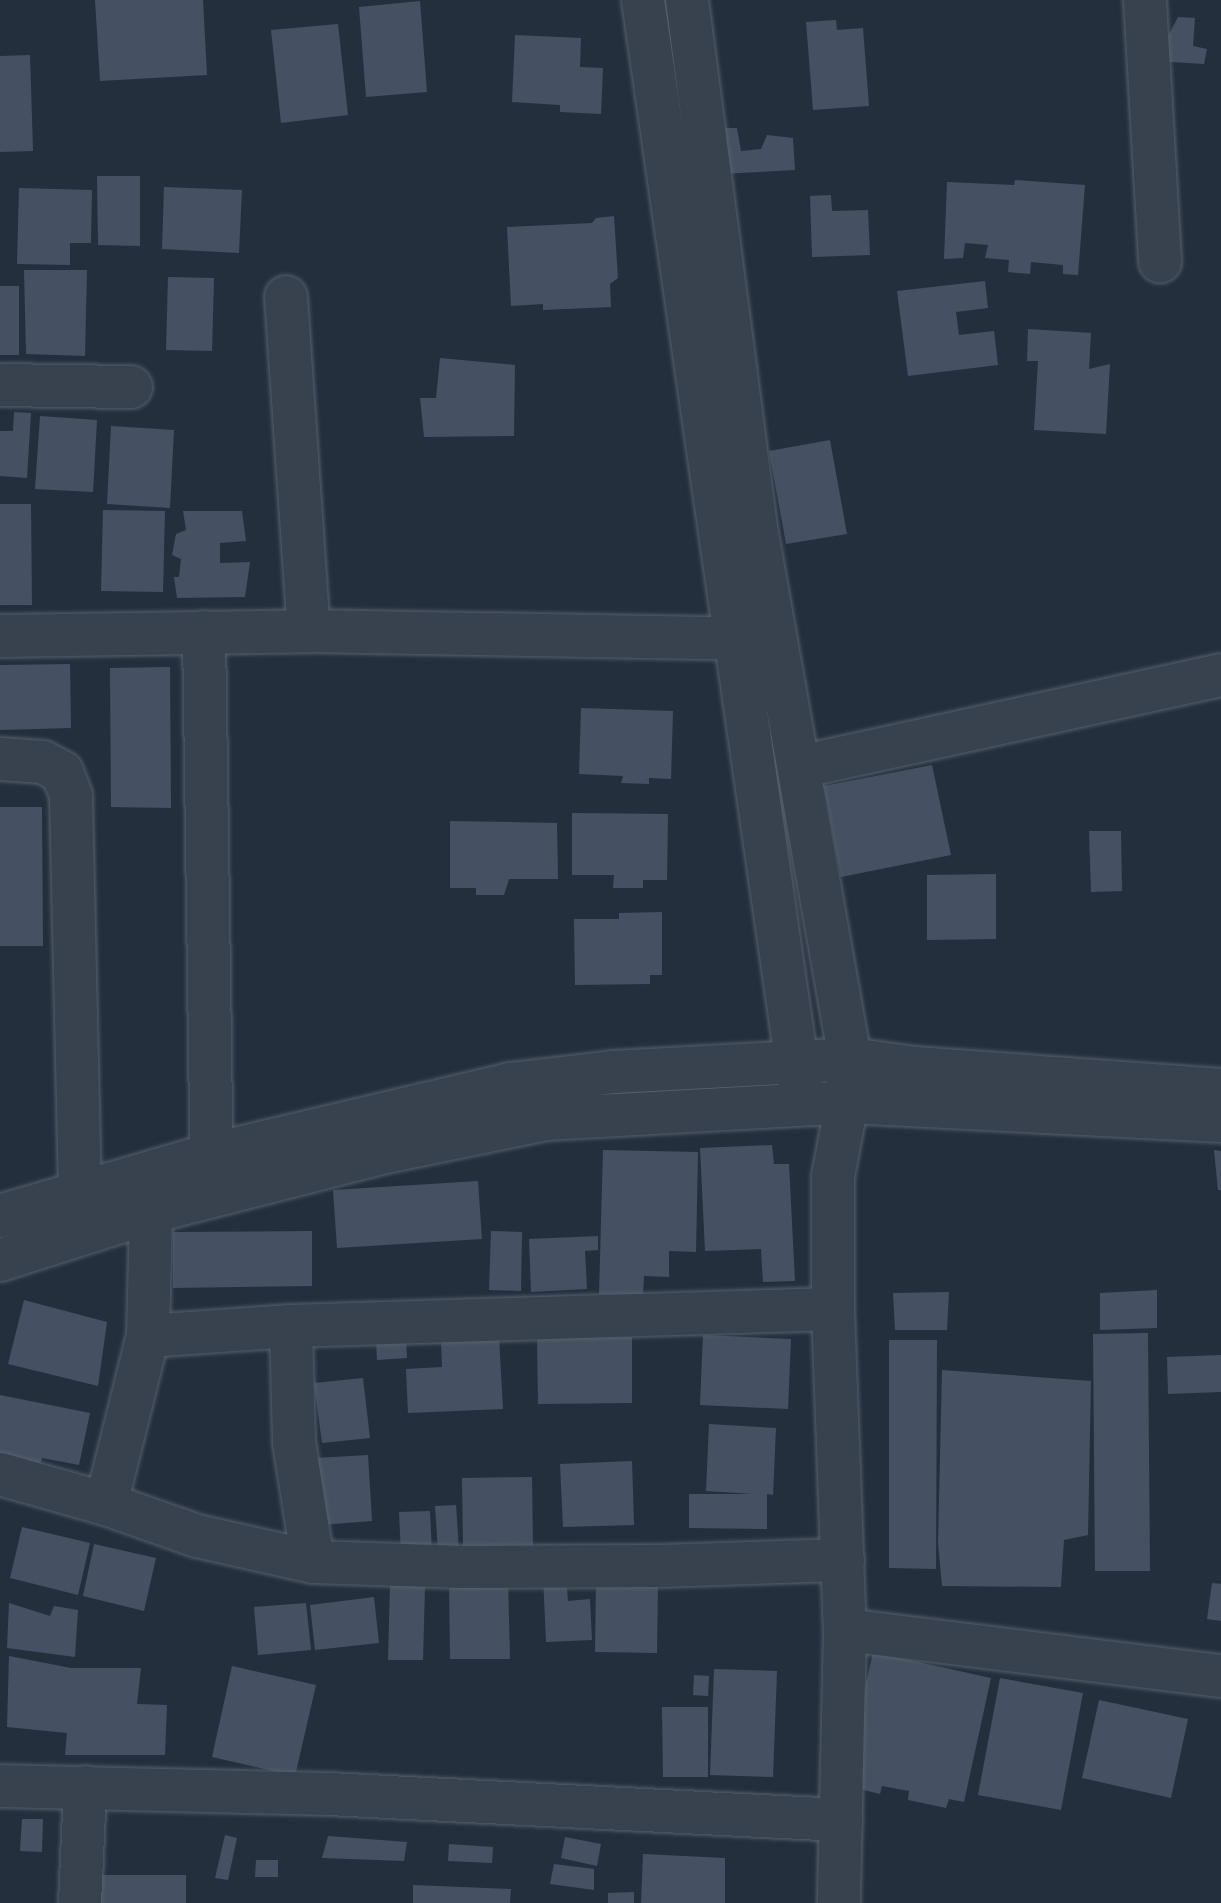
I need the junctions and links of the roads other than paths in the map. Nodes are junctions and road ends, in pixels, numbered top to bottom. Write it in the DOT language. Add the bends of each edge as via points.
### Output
graph roads {
  1 [pos="643,0"];
  2 [pos="687,0"];
  3 [pos="1145,0"];
  4 [pos="1160,262"];
  5 [pos="286,297"];
  6 [pos="0,385"];
  7 [pos="131,387"];
  8 [pos="309,631"];
  9 [pos="204,632"];
  10 [pos="0,636"];
  11 [pos="734,638"];
  12 [pos="777,639"];
  13 [pos="1221,675"];
  14 [pos="0,759"];
  15 [pos="799,767"];
  16 [pos="850,1059"];
  17 [pos="797,1061"];
  18 [pos="1221,1090"];
  19 [pos="847,1102"];
  20 [pos="801,1105"];
  21 [pos="1221,1121"];
  22 [pos="214,1154"];
  23 [pos="833,1177"];
  24 [pos="80,1191"];
  25 [pos="211,1197"];
  26 [pos="151,1212"];
  27 [pos="0,1216"];
  28 [pos="0,1260"];
  29 [pos="833,1309"];
  30 [pos="291,1326"];
  31 [pos="148,1336"];
  32 [pos="0,1474"];
  33 [pos="106,1504"];
  34 [pos="843,1560"];
  35 [pos="313,1562"];
  36 [pos="845,1630"];
  37 [pos="1221,1676"];
  38 [pos="0,1786"];
  39 [pos="85,1787"];
  40 [pos="841,1820"];
  41 [pos="80,1903"];
  42 [pos="839,1903"];
  1 -- 11 [label="street"];
  2 -- 12 [label="street" via="756,528"];
  3 -- 4 [label="street"];
  5 -- 8 [label="street"];
  6 -- 7 [label="street"];
  8 -- 9 [label="street"];
  8 -- 11 [label="street"];
  9 -- 10 [label="street"];
  9 -- 22 [label="street"];
  11 -- 12 [label="street"];
  11 -- 17 [label="street"];
  12 -- 15 [label="street"];
  13 -- 15 [label="street"];
  14 -- 24 [label="street" via="43,762 62,772 71,796"];
  15 -- 16 [label="street"];
  16 -- 17 [label="street"];
  16 -- 18 [label="street"];
  16 -- 19 [label="street"];
  17 -- 20 [label="street"];
  17 -- 22 [label="street" via="510,1084"];
  19 -- 20 [label="street"];
  19 -- 21 [label="street"];
  19 -- 23 [label="street"];
  20 -- 23 [label="street"];
  20 -- 25 [label="street" via="546,1119 381,1153"];
  22 -- 24 [label="street"];
  22 -- 25 [label="street"];
  23 -- 29 [label="street"];
  24 -- 27 [label="street"];
  25 -- 26 [label="street"];
  26 -- 28 [label="street"];
  26 -- 31 [label="street"];
  29 -- 30 [label="street"];
  29 -- 34 [label="street"];
  30 -- 31 [label="street"];
  30 -- 35 [label="street" via="294,1442"];
  31 -- 33 [label="street"];
  32 -- 33 [label="street"];
  33 -- 35 [label="street" via="197,1536"];
  34 -- 35 [label="street" via="618,1566"];
  34 -- 36 [label="street"];
  36 -- 37 [label="street"];
  36 -- 40 [label="street"];
  38 -- 39 [label="street"];
  39 -- 40 [label="street"];
  39 -- 41 [label="street"];
  40 -- 42 [label="street"];
}
